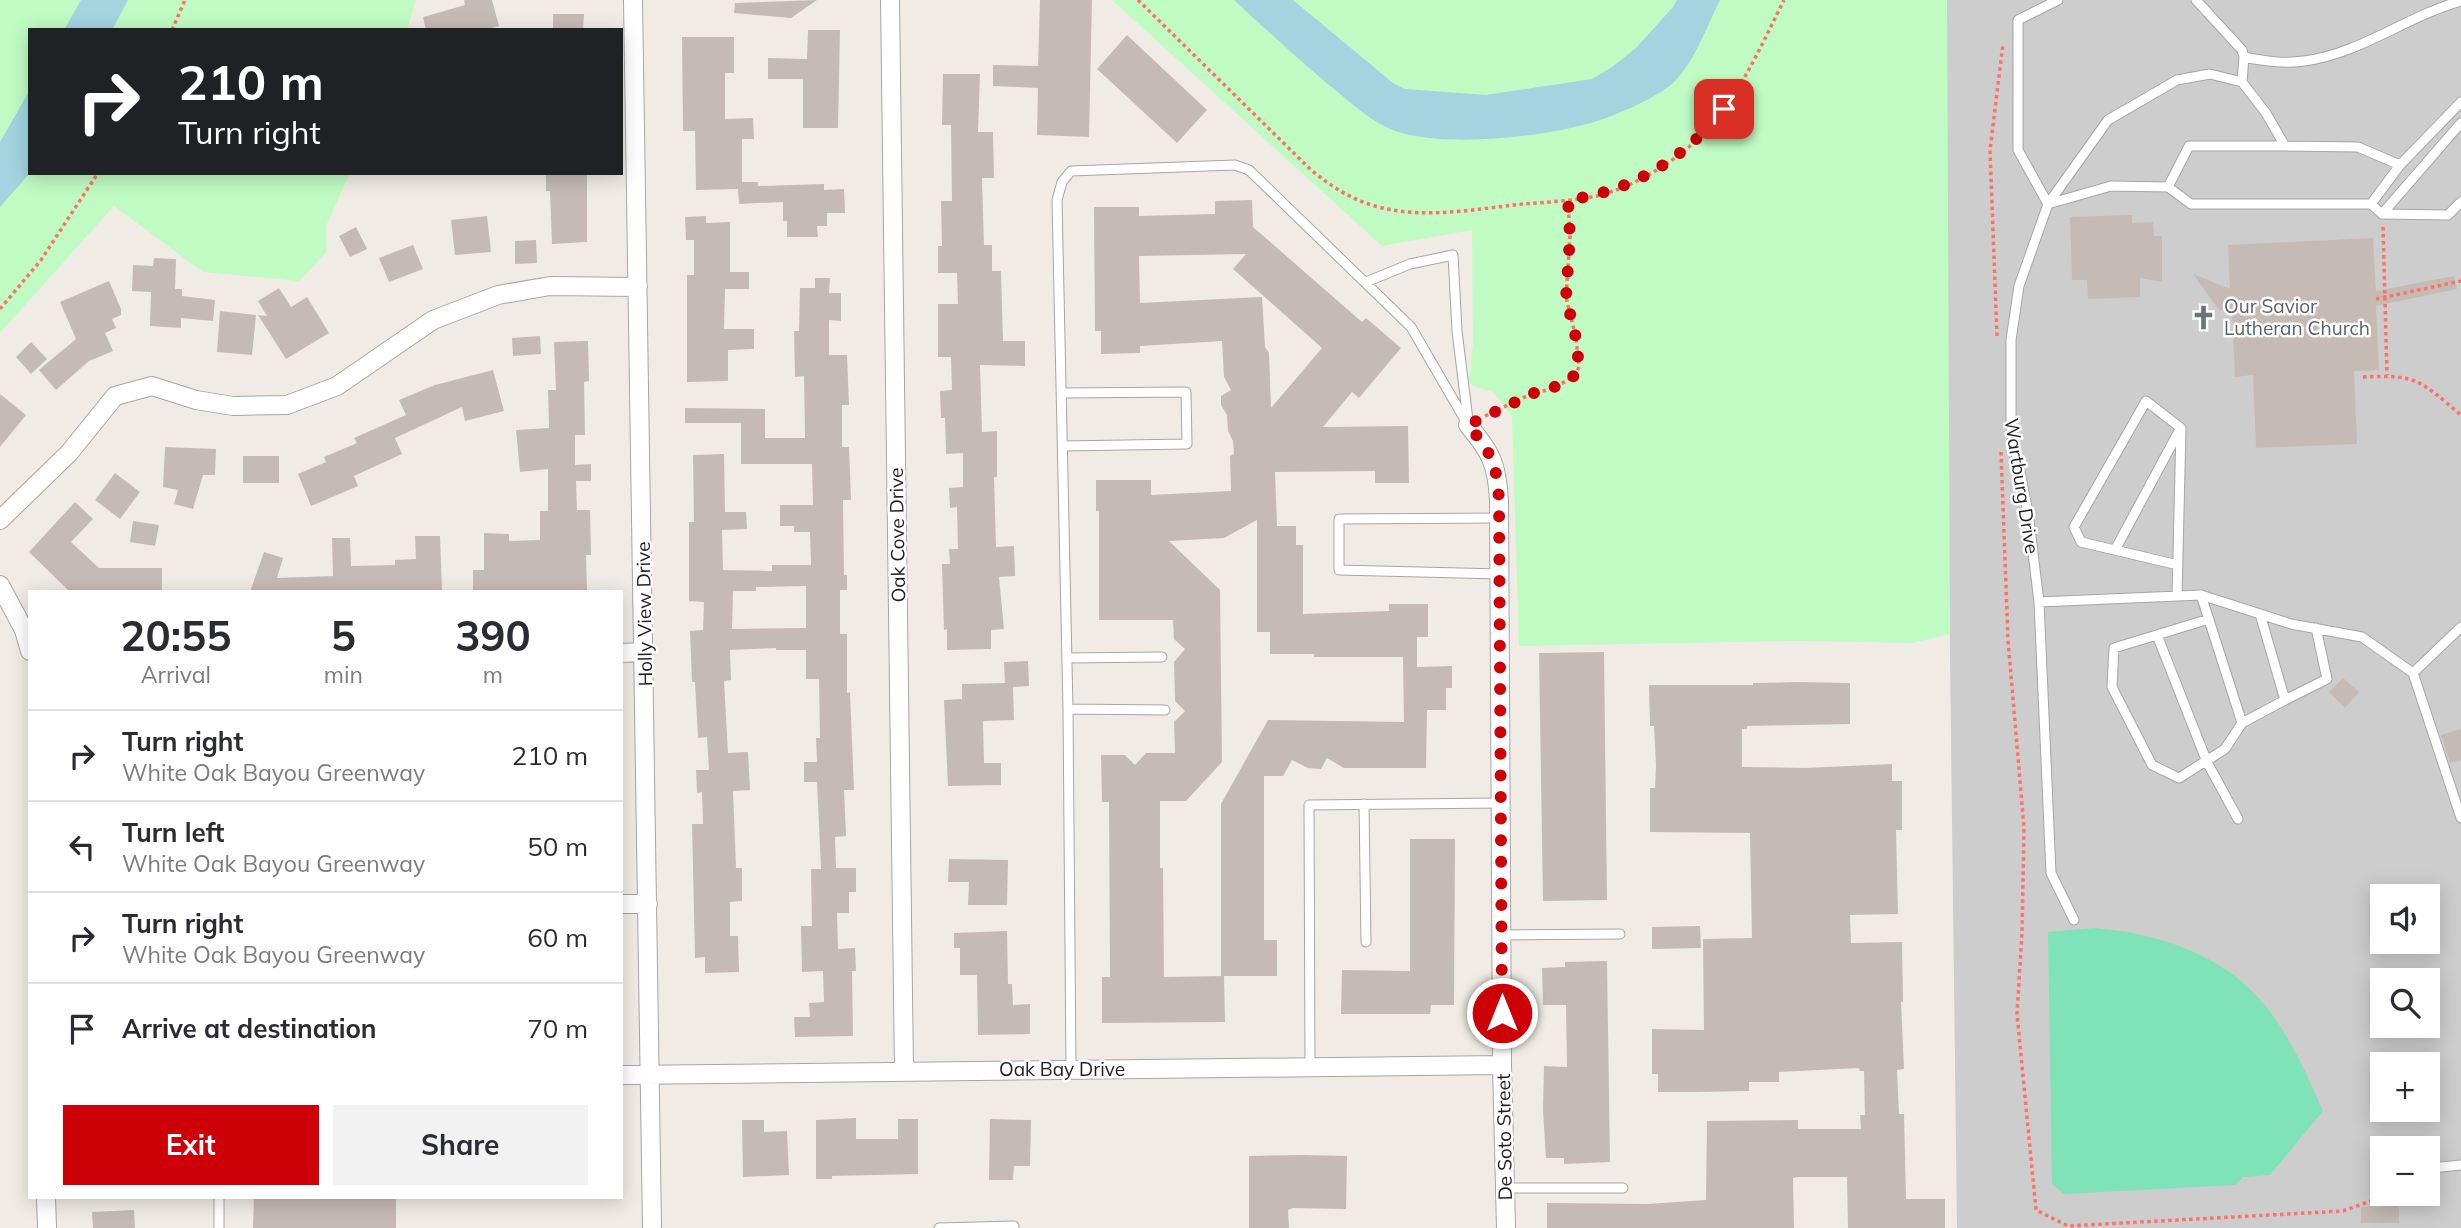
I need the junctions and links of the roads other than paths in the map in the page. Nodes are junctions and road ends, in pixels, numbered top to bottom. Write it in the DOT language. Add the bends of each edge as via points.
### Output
graph roads {
  1 [pos="634,0"];
  2 [pos="890,0"];
  3 [pos="2058,0"];
  4 [pos="2196,0"];
  5 [pos="2461,1"];
  6 [pos="2244,57"];
  7 [pos="2242,82"];
  8 [pos="2461,102"];
  9 [pos="627,106"];
  10 [pos="2461,123"];
  11 [pos="2285,146"];
  12 [pos="2400,165"];
  13 [pos="2168,187"];
  14 [pos="2461,202"];
  15 [pos="2048,204"];
  16 [pos="2371,204"];
  17 [pos="2382,214"];
  18 [pos="1366,282"];
  19 [pos="638,286"];
  20 [pos="1062,393"];
  21 [pos="1468,425"];
  22 [pos="2180,428"];
  23 [pos="1063,446"];
  24 [pos="1499,518"];
  25 [pos="0,520"];
  26 [pos="2115,550"];
  27 [pos="2178,565"];
  28 [pos="1500,574"];
  29 [pos="0,585"];
  30 [pos="2201,595"];
  31 [pos="2177,597"];
  32 [pos="2039,602"];
  33 [pos="2260,614"];
  34 [pos="2208,619"];
  35 [pos="2461,626"];
  36 [pos="2316,628"];
  37 [pos="2157,635"];
  38 [pos="28,644"];
  39 [pos="645,652"];
  40 [pos="623,653"];
  41 [pos="1162,657"];
  42 [pos="1067,658"];
  43 [pos="2413,673"];
  44 [pos="2285,700"];
  45 [pos="1068,709"];
  46 [pos="1165,710"];
  47 [pos="2242,723"];
  48 [pos="2207,762"];
  49 [pos="1500,803"];
  50 [pos="1364,804"];
  51 [pos="2461,818"];
  52 [pos="2238,819"];
  53 [pos="623,904"];
  54 [pos="648,904"];
  55 [pos="2074,920"];
  56 [pos="1620,934"];
  57 [pos="1502,935"];
  58 [pos="1366,942"];
  59 [pos="1502,1065"];
  60 [pos="1310,1067"];
  61 [pos="1072,1069"];
  62 [pos="904,1070"];
  63 [pos="623,1075"];
  64 [pos="648,1075"];
  65 [pos="2461,1165"];
  66 [pos="2440,1167"];
  67 [pos="1505,1188"];
  68 [pos="1623,1188"];
  69 [pos="46,1199"];
  70 [pos="219,1199"];
  71 [pos="47,1228"];
  72 [pos="219,1228"];
  73 [pos="652,1228"];
  74 [pos="939,1228"];
  75 [pos="1014,1228"];
  76 [pos="1506,1228"];
  1 -- 9 [label="street, Holly View Drive"];
  2 -- 62 [label="street, Oak Cove Drive"];
  3 -- 15 [label="lane" via="2018,20 2018,150"];
  4 -- 6 [label="lane"];
  5 -- 6 [label="lane" via="2344,51 2306,61 2278,63"];
  6 -- 7 [label="lane"];
  7 -- 11 [label="lane"];
  7 -- 15 [label="lane, Wartburg Drive" via="2210,74 2177,80 2108,120"];
  8 -- 12 [label="lane"];
  9 -- 19 [label="street, Holly View Drive"];
  10 -- 17 [label="lane"];
  11 -- 12 [label="lane" via="2358,147"];
  11 -- 13 [label="lane" via="2189,146"];
  12 -- 16 [label="lane"];
  13 -- 15 [label="lane" via="2111,187"];
  13 -- 16 [label="lane" via="2191,204"];
  14 -- 17 [label="lane" via="2448,215"];
  15 -- 32 [label="lane, Wartburg Drive" via="2020,286 2011,340 2011,428"];
  16 -- 17 [label="lane"];
  18 -- 20 [label="lane" via="1250,170 1234,165 1071,171 1057,200"];
  18 -- 21 [label="lane" via="1411,327"];
  18 -- 21 [label="lane" via="1410,264 1453,255"];
  19 -- 25 [label="street" via="550,286 498,295 433,320 337,386 287,405 233,406 152,386 115,396 69,453"];
  19 -- 39 [label="street, Holly View Drive"];
  20 -- 23 [label="lane"];
  20 -- 23 [label="lane" via="1186,392 1187,444"];
  21 -- 24 [label="street, De Soto Street" via="1488,449 1497,476"];
  22 -- 26 [label="lane"];
  22 -- 26 [label="lane" via="2146,401 2074,527 2081,542"];
  22 -- 27 [label="lane"];
  23 -- 42 [label="lane"];
  24 -- 28 [label="street, De Soto Street"];
  24 -- 28 [label="lane" via="1339,519 1339,570"];
  26 -- 27 [label="lane"];
  27 -- 31 [label="lane"];
  28 -- 49 [label="street, De Soto Street"];
  29 -- 38 [label="street"];
  30 -- 31 [label="lane"];
  30 -- 33 [label="lane"];
  30 -- 34 [label="lane"];
  31 -- 32 [label="lane"];
  32 -- 55 [label="lane, Wartburg Drive" via="2051,873"];
  33 -- 36 [label="lane"];
  33 -- 44 [label="lane"];
  34 -- 37 [label="lane"];
  34 -- 47 [label="lane"];
  35 -- 43 [label="lane"];
  36 -- 43 [label="lane" via="2362,637"];
  36 -- 44 [label="lane" via="2327,680"];
  37 -- 48 [label="lane"];
  37 -- 48 [label="lane" via="2114,648 2112,687 2152,765 2179,778"];
  39 -- 40 [label="street"];
  39 -- 54 [label="street, Holly View Drive"];
  41 -- 42 [label="lane"];
  42 -- 45 [label="lane"];
  43 -- 51 [label="lane"];
  44 -- 47 [label="lane"];
  45 -- 46 [label="lane"];
  45 -- 61 [label="lane"];
  47 -- 48 [label="lane" via="2225,749"];
  48 -- 52 [label="lane"];
  49 -- 50 [label="lane"];
  49 -- 57 [label="street, De Soto Street"];
  50 -- 58 [label="lane"];
  50 -- 60 [label="lane" via="1309,805"];
  53 -- 54 [label="street"];
  54 -- 64 [label="street, Holly View Drive"];
  56 -- 57 [label="lane"];
  57 -- 59 [label="street, De Soto Street"];
  59 -- 60 [label="street, Oak Bay Drive"];
  59 -- 67 [label="street, De Soto Street"];
  60 -- 61 [label="street, Oak Bay Drive"];
  61 -- 62 [label="street, Oak Bay Drive"];
  62 -- 64 [label="street, Oak Bay Drive"];
  63 -- 64 [label="street, Oak Bay Drive"];
  64 -- 73 [label="street, Holly View Drive"];
  65 -- 66 [label="lane"];
  67 -- 68 [label="lane"];
  67 -- 76 [label="street, De Soto Street"];
  69 -- 71 [label="street"];
  70 -- 72 [label="lane"];
  74 -- 75 [label="lane"];
}
